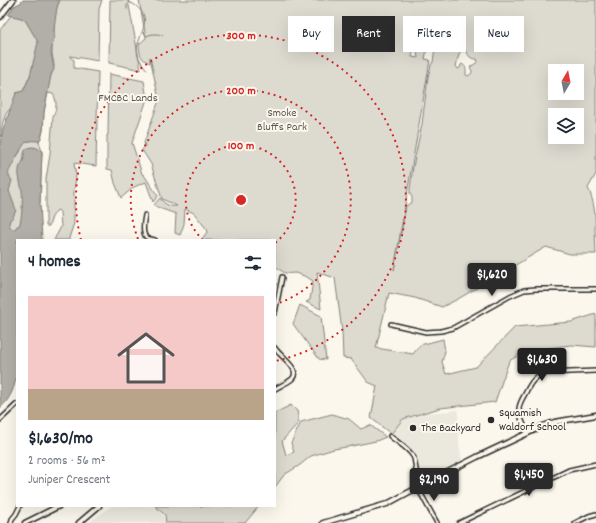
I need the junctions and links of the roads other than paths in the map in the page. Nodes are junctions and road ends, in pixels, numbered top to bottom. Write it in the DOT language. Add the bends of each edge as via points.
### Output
graph roads {
  1 [pos="13,0"];
  2 [pos="0,17"];
  3 [pos="145,214"];
  4 [pos="145,238"];
  5 [pos="282,277"];
  6 [pos="596,289"];
  7 [pos="276,308"];
  8 [pos="391,324"];
  9 [pos="276,349"];
  10 [pos="596,371"];
  11 [pos="276,388"];
  12 [pos="16,405"];
  13 [pos="596,415"];
  14 [pos="0,420"];
  15 [pos="528,433"];
  16 [pos="390,436"];
  17 [pos="596,464"];
  18 [pos="418,487"];
  19 [pos="20,507"];
  20 [pos="57,507"];
  21 [pos="98,507"];
  22 [pos="596,514"];
  23 [pos="11,523"];
  24 [pos="25,523"];
  25 [pos="79,523"];
  26 [pos="323,523"];
  27 [pos="437,523"];
  28 [pos="458,523"];
  29 [pos="575,523"];
  1 -- 2 [label="street"];
  3 -- 4 [label="street"];
  5 -- 7 [label="street"];
  6 -- 8 [label="street" via="524,290 453,328 441,331 426,332"];
  9 -- 11 [label="street" via="293,366 294,372 292,379"];
  10 -- 15 [label="street" via="541,374 533,380 520,406 521,417"];
  12 -- 14 [label="street"];
  13 -- 15 [label="street" via="550,424"];
  15 -- 18 [label="street"];
  16 -- 18 [label="street" via="412,454"];
  17 -- 28 [label="street" via="569,470"];
  18 -- 26 [label="street" via="380,506"];
  18 -- 27 [label="street"];
  19 -- 23 [label="street"];
  20 -- 24 [label="street"];
  21 -- 25 [label="street"];
  22 -- 29 [label="street"];
}
